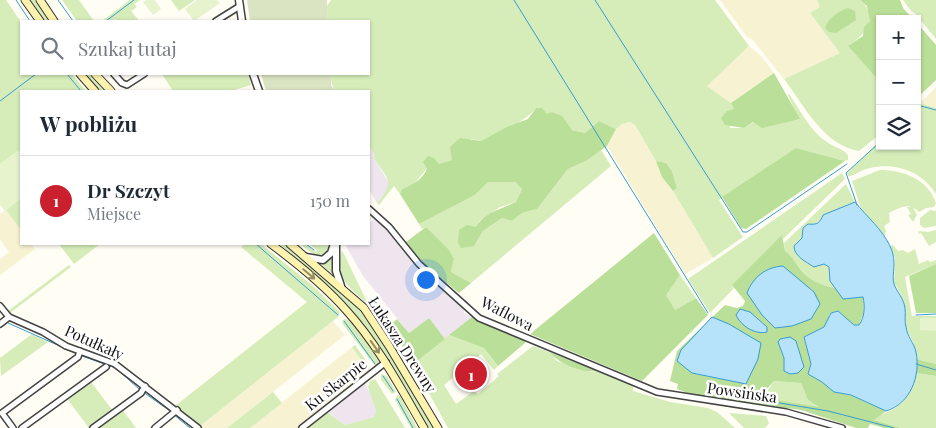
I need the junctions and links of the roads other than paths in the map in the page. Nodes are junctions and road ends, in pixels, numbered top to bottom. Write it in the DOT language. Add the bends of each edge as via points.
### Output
graph roads {
  1 [pos="25,0"];
  2 [pos="40,0"];
  3 [pos="239,3"];
  4 [pos="39,20"];
  5 [pos="53,20"];
  6 [pos="217,20"];
  7 [pos="242,20"];
  8 [pos="81,75"];
  9 [pos="96,75"];
  10 [pos="115,75"];
  11 [pos="142,75"];
  12 [pos="253,75"];
  13 [pos="94,90"];
  14 [pos="110,90"];
  15 [pos="259,90"];
  16 [pos="370,209"];
  17 [pos="272,245"];
  18 [pos="291,245"];
  19 [pos="335,245"];
  20 [pos="335,245"];
  21 [pos="306,256"];
  22 [pos="341,286"];
  23 [pos="0,306"];
  24 [pos="9,317"];
  25 [pos="0,324"];
  26 [pos="80,353"];
  27 [pos="386,362"];
  28 [pos="106,367"];
  29 [pos="638,385"];
  30 [pos="143,390"];
  31 [pos="174,412"];
  32 [pos="13,428"];
  33 [pos="22,428"];
  34 [pos="93,428"];
  35 [pos="155,428"];
  36 [pos="198,428"];
  37 [pos="302,428"];
  38 [pos="424,428"];
  39 [pos="438,428"];
  40 [pos="842,428"];
  1 -- 4 [label="main road"];
  2 -- 5 [label="main road"];
  3 -- 6 [label="street"];
  3 -- 7 [label="street"];
  8 -- 13 [label="main road"];
  9 -- 14 [label="main road"];
  10 -- 11 [label="street" via="125,84"];
  12 -- 15 [label="street"];
  16 -- 29 [label="street, Waflowa" via="419,264 479,318"];
  17 -- 27 [label="main road, Łukasza Drewny, one-way" via="313,277 346,309"];
  18 -- 21 [label="main road, Łukasza Drewny"];
  19 -- 21 [label="street" via="332,253 323,260"];
  20 -- 22 [label="street" via="336,271"];
  21 -- 22 [label="main road, Łukasza Drewny"];
  22 -- 39 [label="main road, Łukasza Drewny" via="371,318"];
  23 -- 24 [label="street, Potułkały"];
  24 -- 25 [label="street"];
  24 -- 26 [label="street, Potułkały"];
  26 -- 30 [label="street, Potułkały" via="109,361"];
  26 -- 32 [label="street" via="2,413"];
  27 -- 37 [label="street, Ku Skarpie"];
  27 -- 38 [label="main road, Łukasza Drewny"];
  28 -- 33 [label="street"];
  29 -- 40 [label="street, Powsińska" via="676,396 786,412"];
  30 -- 31 [label="street, Potułkały"];
  30 -- 34 [label="street"];
  31 -- 35 [label="street"];
  31 -- 36 [label="street, Potułkały"];
}
